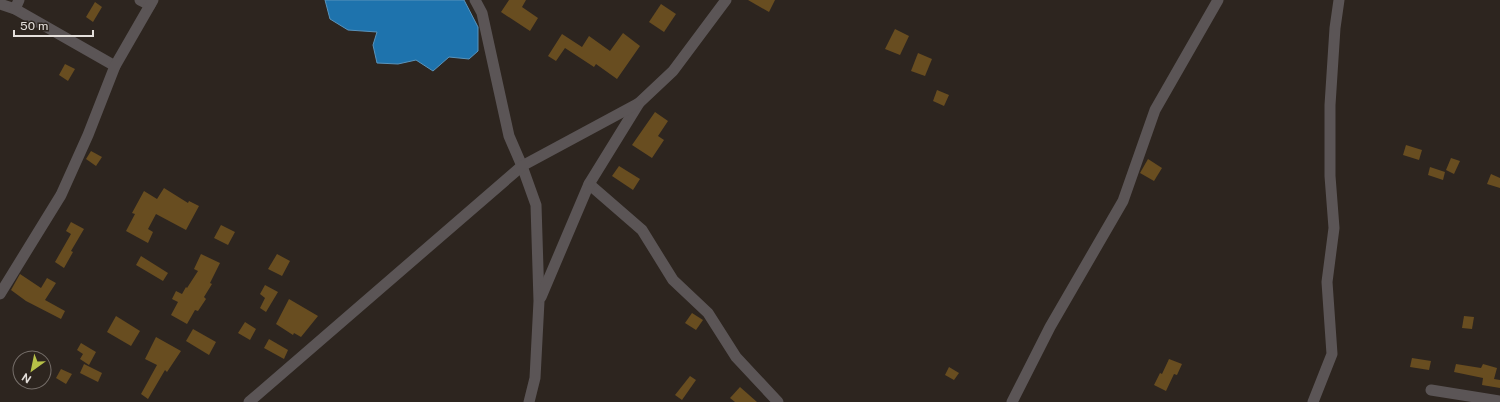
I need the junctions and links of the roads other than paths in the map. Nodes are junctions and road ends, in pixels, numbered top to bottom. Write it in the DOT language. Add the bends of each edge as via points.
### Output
graph roads {
  1 [pos="475,0"];
  2 [pos="726,0"];
  3 [pos="1218,0"];
  4 [pos="1339,0"];
  5 [pos="148,2"];
  6 [pos="0,4"];
  7 [pos="17,5"];
  8 [pos="114,66"];
  9 [pos="639,103"];
  10 [pos="522,166"];
  11 [pos="589,184"];
  12 [pos="0,294"];
  13 [pos="540,301"];
  14 [pos="1431,390"];
  15 [pos="1500,401"];
  16 [pos="249,402"];
  17 [pos="529,402"];
  18 [pos="778,402"];
  19 [pos="1012,402"];
  20 [pos="1313,402"];
  1 -- 10 [label="street" via="482,14 509,136"];
  2 -- 9 [label="street" via="673,72"];
  3 -- 19 [label="street" via="1155,110 1123,201 1050,327"];
  4 -- 20 [label="street" via="1330,105 1330,176 1334,228 1327,282 1332,354"];
  5 -- 8 [label="street"];
  6 -- 7 [label="street"];
  7 -- 8 [label="street"];
  8 -- 12 [label="street" via="88,136 61,195"];
  9 -- 10 [label="street"];
  9 -- 11 [label="street"];
  10 -- 13 [label="street" via="536,205"];
  10 -- 16 [label="street"];
  11 -- 13 [label="street"];
  11 -- 18 [label="street" via="642,230 673,280 708,313 736,357"];
  13 -- 17 [label="street" via="535,378"];
  14 -- 15 [label="street"];
}
